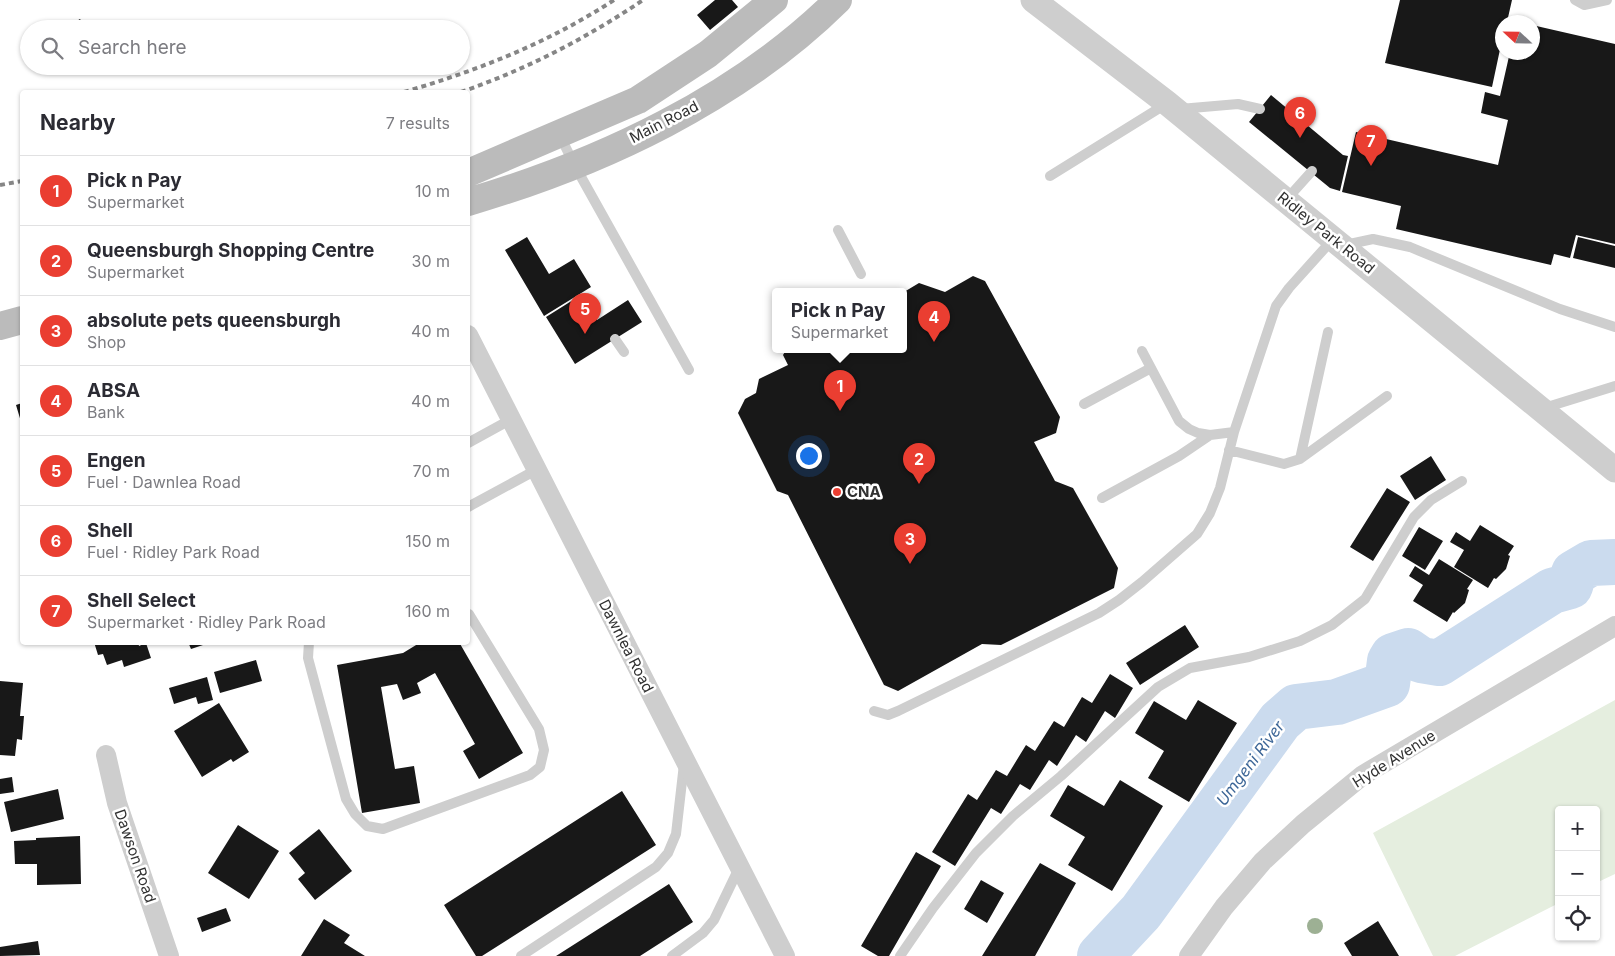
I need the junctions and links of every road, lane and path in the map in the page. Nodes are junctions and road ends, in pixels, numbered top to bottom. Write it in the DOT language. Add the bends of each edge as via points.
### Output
graph roads {
  1 [pos="774,0"];
  2 [pos="838,0"];
  3 [pos="1576,0"];
  4 [pos="1607,0"];
  5 [pos="1036,1"];
  6 [pos="1170,106"];
  7 [pos="1260,109"];
  8 [pos="559,134"];
  9 [pos="575,166"];
  10 [pos="1312,171"];
  11 [pos="470,172"];
  12 [pos="1050,176"];
  13 [pos="1286,200"];
  14 [pos="470,201"];
  15 [pos="838,230"];
  16 [pos="1337,243"];
  17 [pos="861,274"];
  18 [pos="20,321"];
  19 [pos="0,326"];
  20 [pos="1615,327"];
  21 [pos="1328,332"];
  22 [pos="615,339"];
  23 [pos="470,347"];
  24 [pos="1142,351"];
  25 [pos="624,352"];
  26 [pos="1151,368"];
  27 [pos="689,370"];
  28 [pos="1615,386"];
  29 [pos="1387,396"];
  30 [pos="1084,404"];
  31 [pos="1540,409"];
  32 [pos="510,420"];
  33 [pos="1234,432"];
  34 [pos="1210,435"];
  35 [pos="470,441"];
  36 [pos="1229,450"];
  37 [pos="1300,459"];
  38 [pos="536,470"];
  39 [pos="1615,470"];
  40 [pos="1462,481"];
  41 [pos="1102,498"];
  42 [pos="470,506"];
  43 [pos="470,616"];
  44 [pos="1615,626"];
  45 [pos="309,645"];
  46 [pos="874,711"];
  47 [pos="106,755"];
  48 [pos="685,761"];
  49 [pos="740,868"];
  50 [pos="169,956"];
  51 [pos="521,956"];
  52 [pos="672,956"];
  53 [pos="785,956"];
  54 [pos="900,956"];
  55 [pos="1189,956"];
  1 -- 8 [label="main road, Main Road" via="708,54 638,100"];
  2 -- 9 [label="main road, Main Road" via="770,59 717,94 656,128"];
  3 -- 4 [label="lane" via="1584,5"];
  5 -- 6 [label="street, Ridley Park Road"];
  6 -- 7 [label="lane" via="1238,104"];
  6 -- 12 [label="lane"];
  6 -- 13 [label="street, Ridley Park Road"];
  8 -- 9 [label="lane"];
  8 -- 11 [label="main road, Main Road"];
  9 -- 14 [label="main road, Main Road"];
  9 -- 27 [label="lane"];
  10 -- 13 [label="lane"];
  13 -- 16 [label="street, Ridley Park Road"];
  15 -- 17 [label="lane"];
  16 -- 20 [label="lane" via="1373,239 1410,247 1560,309"];
  16 -- 31 [label="street, Ridley Park Road"];
  16 -- 33 [label="lane" via="1295,280 1276,306"];
  18 -- 19 [label="main road"];
  21 -- 37 [label="lane"];
  22 -- 25 [label="lane"];
  23 -- 32 [label="street, Dawnlea Road"];
  24 -- 26 [label="lane"];
  26 -- 30 [label="lane"];
  26 -- 34 [label="lane" via="1179,421 1190,429"];
  28 -- 31 [label="lane"];
  29 -- 37 [label="lane"];
  31 -- 39 [label="street, Ridley Park Road"];
  32 -- 35 [label="lane"];
  32 -- 38 [label="street, Dawnlea Road"];
  33 -- 34 [label="lane"];
  33 -- 36 [label="lane"];
  34 -- 41 [label="lane" via="1179,456"];
  36 -- 37 [label="lane" via="1284,464"];
  36 -- 46 [label="lane" via="1220,488 1197,534 1119,600 1099,613 898,712 888,715"];
  38 -- 42 [label="lane"];
  38 -- 48 [label="street, Dawnlea Road"];
  40 -- 54 [label="lane" via="1431,500 1414,516 1365,599 1332,625 1249,657 1190,668 1158,687 976,853"];
  43 -- 45 [label="lane" via="538,729 544,750 540,767 530,775 383,829 367,826 346,799 308,658"];
  44 -- 55 [label="street, Hyde Avenue" via="1363,775 1263,861"];
  47 -- 50 [label="street, Dawson Road" via="116,804"];
  48 -- 49 [label="street, Dawnlea Road"];
  48 -- 51 [label="lane" via="676,834 668,853 656,867"];
  49 -- 52 [label="lane" via="714,920 703,933"];
  49 -- 53 [label="street, Dawnlea Road"];
}
